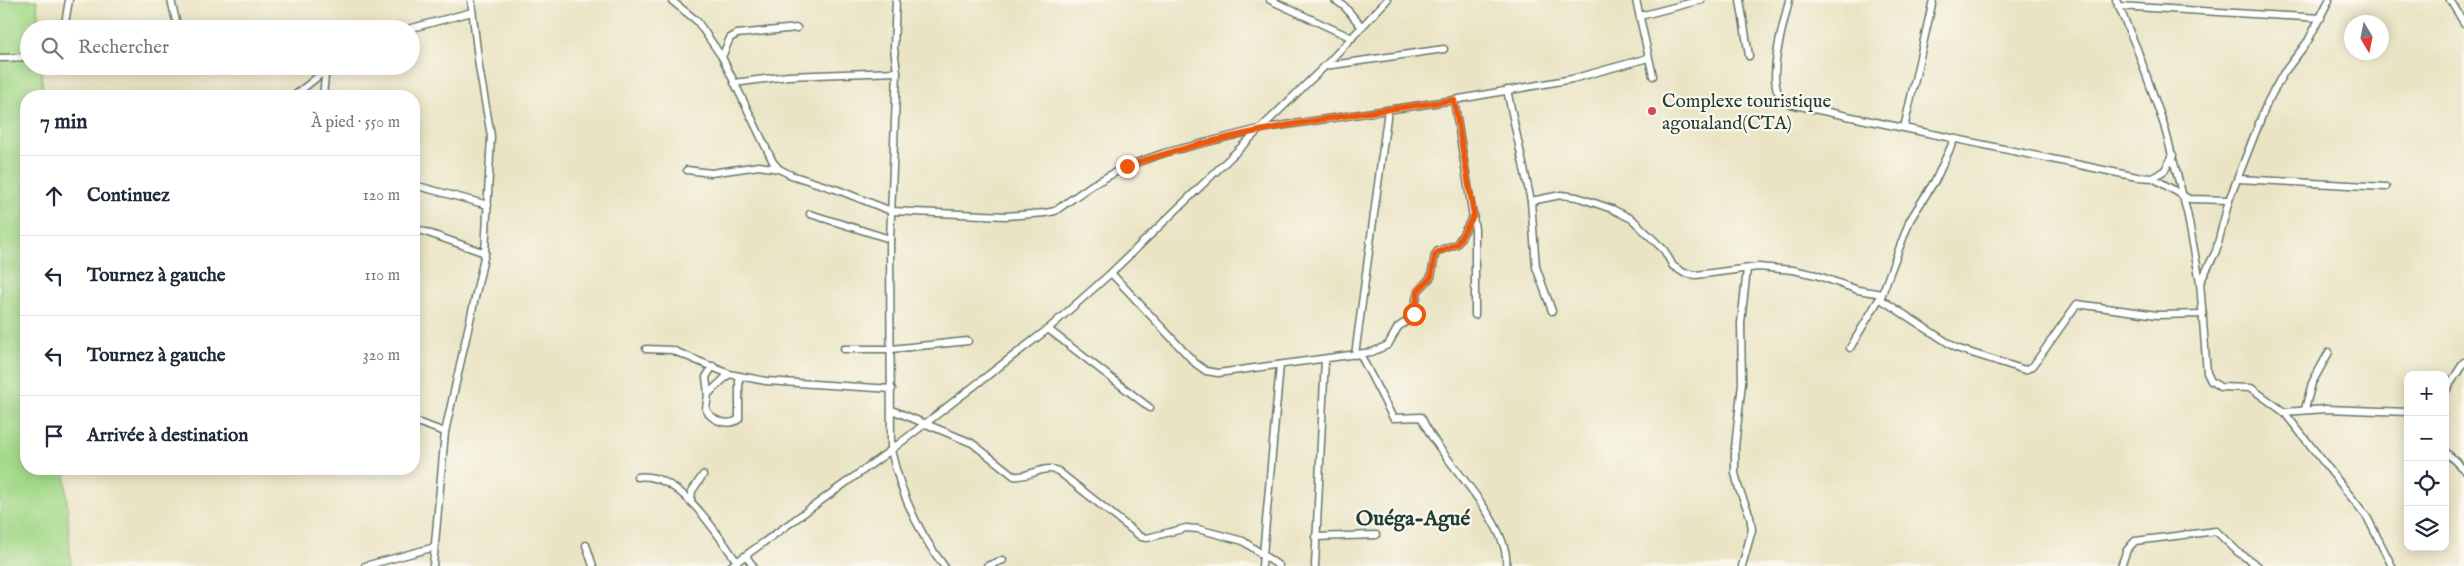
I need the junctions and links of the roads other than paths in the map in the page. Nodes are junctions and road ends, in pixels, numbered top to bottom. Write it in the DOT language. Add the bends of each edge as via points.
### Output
graph roads {
  1 [pos="69,0"];
  2 [pos="171,0"];
  3 [pos="471,0"];
  4 [pos="671,0"];
  5 [pos="896,0"];
  6 [pos="1270,0"];
  7 [pos="1335,0"];
  8 [pos="1387,0"];
  9 [pos="1636,0"];
  10 [pos="1702,0"];
  11 [pos="1740,0"];
  12 [pos="1789,0"];
  13 [pos="1933,0"];
  14 [pos="2329,0"];
  15 [pos="2450,0"];
  16 [pos="1693,1"];
  17 [pos="2117,3"];
  18 [pos="472,12"];
  19 [pos="1640,16"];
  20 [pos="2321,18"];
  21 [pos="66,20"];
  22 [pos="176,20"];
  23 [pos="2464,23"];
  24 [pos="420,26"];
  25 [pos="1362,27"];
  26 [pos="797,28"];
  27 [pos="1352,38"];
  28 [pos="1444,50"];
  29 [pos="1750,56"];
  30 [pos="20,57"];
  31 [pos="722,57"];
  32 [pos="0,58"];
  33 [pos="1648,58"];
  34 [pos="1325,66"];
  35 [pos="898,72"];
  36 [pos="318,75"];
  37 [pos="325,75"];
  38 [pos="1653,76"];
  39 [pos="734,83"];
  40 [pos="301,90"];
  41 [pos="324,90"];
  42 [pos="1507,90"];
  43 [pos="1454,100"];
  44 [pos="1388,110"];
  45 [pos="1904,128"];
  46 [pos="1259,129"];
  47 [pos="1954,140"];
  48 [pos="2173,155"];
  49 [pos="780,168"];
  50 [pos="687,170"];
  51 [pos="2153,178"];
  52 [pos="2238,179"];
  53 [pos="420,187"];
  54 [pos="2386,187"];
  55 [pos="2183,196"];
  56 [pos="2229,200"];
  57 [pos="1531,201"];
  58 [pos="488,205"];
  59 [pos="891,212"];
  60 [pos="810,214"];
  61 [pos="1474,215"];
  62 [pos="420,230"];
  63 [pos="890,239"];
  64 [pos="486,253"];
  65 [pos="1747,269"];
  66 [pos="1111,273"];
  67 [pos="2200,282"];
  68 [pos="1880,296"];
  69 [pos="1552,311"];
  70 [pos="2202,314"];
  71 [pos="1474,315"];
  72 [pos="1048,329"];
  73 [pos="968,341"];
  74 [pos="1850,348"];
  75 [pos="646,349"];
  76 [pos="844,349"];
  77 [pos="891,349"];
  78 [pos="2330,352"];
  79 [pos="1358,354"];
  80 [pos="1325,359"];
  81 [pos="2464,362"];
  82 [pos="1280,365"];
  83 [pos="713,366"];
  84 [pos="729,374"];
  85 [pos="739,376"];
  86 [pos="2449,386"];
  87 [pos="892,389"];
  88 [pos="708,394"];
  89 [pos="1150,408"];
  90 [pos="892,410"];
  91 [pos="2305,410"];
  92 [pos="2284,412"];
  93 [pos="2404,412"];
  94 [pos="927,422"];
  95 [pos="420,423"];
  96 [pos="445,432"];
  97 [pos="891,450"];
  98 [pos="2449,455"];
  99 [pos="2464,470"];
  100 [pos="703,475"];
  101 [pos="637,477"];
  102 [pos="692,500"];
  103 [pos="1376,535"];
  104 [pos="1316,537"];
  105 [pos="586,545"];
  106 [pos="435,547"];
  107 [pos="746,556"];
  108 [pos="1263,556"];
  109 [pos="1003,560"];
  110 [pos="737,564"];
  111 [pos="365,566"];
  112 [pos="433,566"];
  113 [pos="594,566"];
  114 [pos="731,566"];
  115 [pos="753,566"];
  116 [pos="944,566"];
  117 [pos="987,566"];
  118 [pos="1262,566"];
  119 [pos="1279,566"];
  120 [pos="1315,566"];
  121 [pos="1506,566"];
  122 [pos="1742,566"];
  123 [pos="2121,566"];
  124 [pos="2258,566"];
  125 [pos="2392,566"];
  1 -- 21 [label="street"];
  2 -- 22 [label="street"];
  3 -- 18 [label="street"];
  4 -- 31 [label="street" via="697,21"];
  5 -- 35 [label="street" via="894,48"];
  6 -- 27 [label="street"];
  7 -- 25 [label="street"];
  8 -- 25 [label="street"];
  9 -- 19 [label="street"];
  10 -- 16 [label="street"];
  11 -- 29 [label="street"];
  12 -- 45 [label="street" via="1776,66 1776,87 1783,99 1798,107"];
  13 -- 45 [label="street"];
  14 -- 20 [label="street"];
  15 -- 23 [label="street"];
  16 -- 19 [label="street"];
  17 -- 20 [label="street"];
  17 -- 48 [label="street" via="2140,58"];
  18 -- 24 [label="street"];
  18 -- 58 [label="street" via="491,136"];
  19 -- 33 [label="street"];
  20 -- 52 [label="street" via="2267,103"];
  25 -- 27 [label="street"];
  26 -- 31 [label="street" via="737,34 730,38"];
  27 -- 34 [label="street"];
  28 -- 34 [label="street"];
  30 -- 32 [label="street"];
  31 -- 39 [label="street"];
  33 -- 38 [label="street"];
  33 -- 42 [label="street" via="1572,79"];
  34 -- 46 [label="street"];
  35 -- 39 [label="street" via="788,76"];
  35 -- 59 [label="street"];
  36 -- 40 [label="street"];
  37 -- 41 [label="street"];
  39 -- 49 [label="street" via="773,162"];
  42 -- 43 [label="street"];
  42 -- 57 [label="street"];
  43 -- 44 [label="street"];
  43 -- 61 [label="street"];
  44 -- 46 [label="street"];
  44 -- 79 [label="street"];
  45 -- 47 [label="street"];
  46 -- 59 [label="street" via="1164,153 1127,166 1092,185 1056,211 1006,216"];
  46 -- 66 [label="street"];
  47 -- 51 [label="street"];
  47 -- 68 [label="street" via="1936,180 1910,220"];
  48 -- 51 [label="street" via="2165,170"];
  48 -- 55 [label="street"];
  49 -- 50 [label="street" via="758,166 710,173"];
  49 -- 59 [label="street"];
  51 -- 55 [label="street"];
  52 -- 54 [label="street"];
  52 -- 56 [label="street"];
  53 -- 58 [label="street"];
  55 -- 56 [label="street"];
  55 -- 67 [label="street"];
  56 -- 67 [label="street" via="2216,251"];
  57 -- 65 [label="street" via="1562,195 1612,209 1632,219 1664,250 1673,266 1684,273 1696,276"];
  57 -- 69 [label="street" via="1536,268"];
  58 -- 64 [label="street"];
  59 -- 63 [label="street"];
  60 -- 63 [label="street"];
  61 -- 71 [label="street" via="1477,253"];
  61 -- 79 [label="street" via="1457,244 1435,255 1431,277 1418,291 1412,318 1398,327 1388,345"];
  62 -- 64 [label="street"];
  63 -- 77 [label="street"];
  64 -- 96 [label="street"];
  65 -- 68 [label="street" via="1793,270"];
  65 -- 122 [label="street" via="1741,323 1742,382 1735,473 1752,530"];
  66 -- 72 [label="street"];
  66 -- 82 [label="street" via="1206,372"];
  67 -- 70 [label="street"];
  68 -- 70 [label="street" via="1956,348 2025,370 2033,366 2077,304 2157,315"];
  68 -- 74 [label="street"];
  70 -- 92 [label="street" via="2207,373 2211,381 2220,387 2251,388"];
  72 -- 89 [label="street"];
  72 -- 94 [label="street"];
  73 -- 77 [label="street"];
  75 -- 83 [label="street" via="672,350"];
  76 -- 77 [label="street"];
  77 -- 87 [label="street"];
  78 -- 91 [label="street" via="2312,383"];
  79 -- 80 [label="street"];
  79 -- 121 [label="street" via="1393,418 1421,417 1438,446 1477,495 1505,550"];
  80 -- 82 [label="street"];
  80 -- 104 [label="street"];
  81 -- 86 [label="street"];
  82 -- 108 [label="street"];
  83 -- 84 [label="street"];
  83 -- 88 [label="street" via="706,376"];
  84 -- 85 [label="street"];
  84 -- 88 [label="street"];
  85 -- 87 [label="street" via="774,382"];
  85 -- 88 [label="street" via="740,416 736,422 724,422 708,414"];
  87 -- 90 [label="street"];
  90 -- 94 [label="street"];
  90 -- 97 [label="street"];
  91 -- 92 [label="street"];
  91 -- 93 [label="street"];
  92 -- 125 [label="street" via="2367,517"];
  94 -- 97 [label="street"];
  94 -- 108 [label="street" via="982,449 1014,476 1049,469 1058,471 1140,537 1192,528 1242,541"];
  95 -- 96 [label="street"];
  96 -- 106 [label="street"];
  97 -- 107 [label="street"];
  97 -- 116 [label="street" via="910,512"];
  98 -- 99 [label="street"];
  100 -- 102 [label="street" via="692,492"];
  101 -- 102 [label="street" via="657,478"];
  102 -- 110 [label="street"];
  103 -- 104 [label="street"];
  104 -- 120 [label="street"];
  105 -- 113 [label="street"];
  106 -- 111 [label="street"];
  106 -- 112 [label="street"];
  107 -- 110 [label="street"];
  107 -- 115 [label="street"];
  108 -- 118 [label="street"];
  108 -- 119 [label="street"];
  109 -- 117 [label="street"];
  110 -- 114 [label="street"];
  123 -- 124 [label="street" via="2127,550 2135,541 2216,531"];
}
